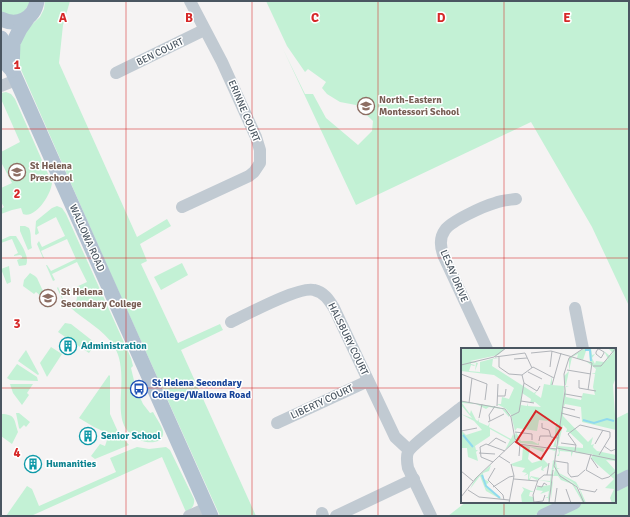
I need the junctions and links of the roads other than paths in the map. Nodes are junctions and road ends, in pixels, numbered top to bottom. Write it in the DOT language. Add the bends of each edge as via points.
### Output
graph roads {
  1 [pos="37,1"];
  2 [pos="190,1"];
  3 [pos="1,19"];
  4 [pos="27,19"];
  5 [pos="204,30"];
  6 [pos="1,38"];
  7 [pos="116,74"];
  8 [pos="14,75"];
  9 [pos="1,86"];
  10 [pos="517,199"];
  11 [pos="182,207"];
  12 [pos="575,308"];
  13 [pos="231,322"];
  14 [pos="487,348"];
  15 [pos="583,348"];
  16 [pos="368,381"];
  17 [pos="461,408"];
  18 [pos="277,423"];
  19 [pos="409,450"];
  20 [pos="629,477"];
  21 [pos="414,479"];
  22 [pos="616,484"];
  23 [pos="572,503"];
  24 [pos="209,512"];
  25 [pos="189,516"];
  26 [pos="336,516"];
  27 [pos="431,516"];
  28 [pos="544,516"];
  1 -- 4 [label="main road, WALLOWA ROAD" via="35,10"];
  2 -- 5 [label="street, ERINNE COURT"];
  3 -- 4 [label="main road" via="14,23"];
  4 -- 8 [label="main road, WALLOWA ROAD" via="14,40"];
  5 -- 7 [label="street, BEN COURT"];
  5 -- 11 [label="street, ERINNE COURT" via="250,122 261,158 249,176"];
  6 -- 8 [label="main road, WALLOWA ROAD" via="2,57"];
  8 -- 9 [label="street"];
  8 -- 24 [label="main road, WALLOWA ROAD"];
  10 -- 14 [label="street, LESAY DRIVE" via="492,203 456,221 445,230 441,240 444,257"];
  12 -- 15 [label="street"];
  13 -- 16 [label="street, HALSBURY COURT" via="296,292 310,289 321,292 330,301"];
  16 -- 18 [label="street, LIBERTY COURT"];
  16 -- 19 [label="street, HALSBURY COURT" via="395,437"];
  17 -- 19 [label="street"];
  19 -- 21 [label="street" via="407,463"];
  20 -- 22 [label="main road"];
  21 -- 26 [label="street"];
  21 -- 27 [label="street"];
  23 -- 28 [label="main road"];
  24 -- 25 [label="street"];
}
